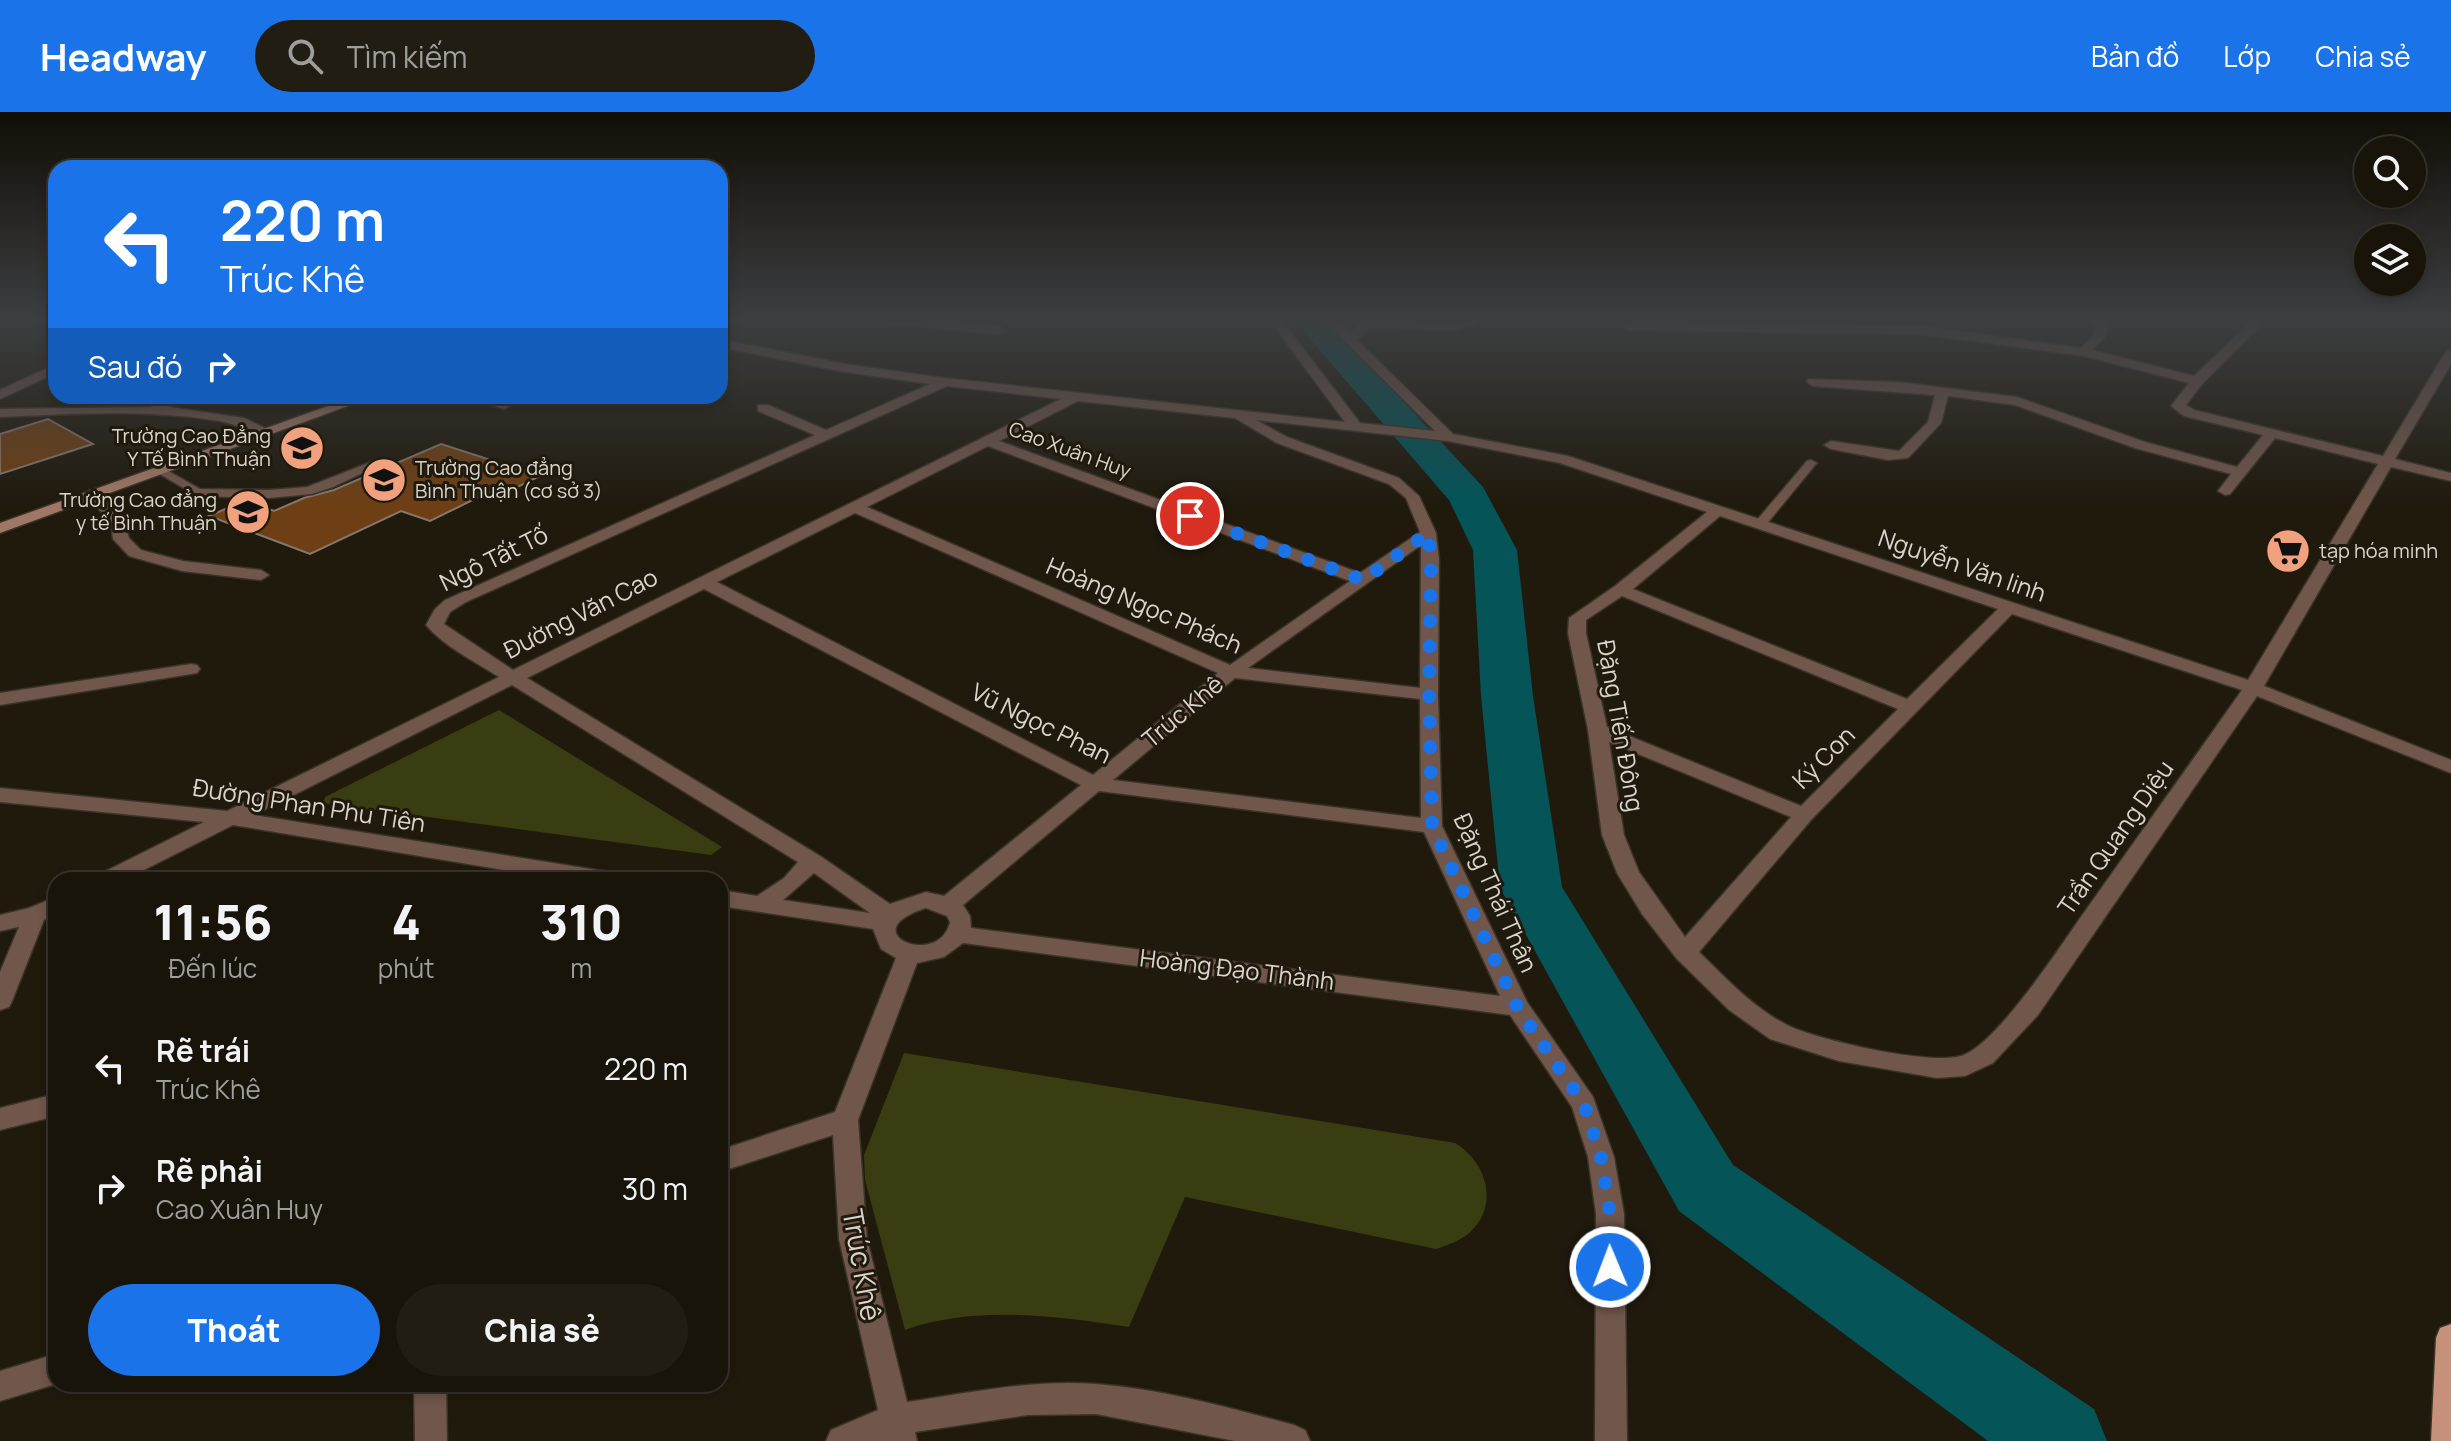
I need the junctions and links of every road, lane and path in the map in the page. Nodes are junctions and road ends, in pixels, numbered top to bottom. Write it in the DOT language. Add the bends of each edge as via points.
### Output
graph roads {
  1 [pos="31,380"];
  2 [pos="930,380"];
  3 [pos="1321,380"];
  4 [pos="1389,380"];
  5 [pos="2193,380"];
  6 [pos="2435,380"];
  7 [pos="2197,381"];
  8 [pos="944,382"];
  9 [pos="1813,382"];
  10 [pos="1943,391"];
  11 [pos="0,395"];
  12 [pos="1080,395"];
  13 [pos="166,404"];
  14 [pos="345,404"];
  15 [pos="497,404"];
  16 [pos="504,406"];
  17 [pos="763,408"];
  18 [pos="151,411"];
  19 [pos="0,413"];
  20 [pos="1232,413"];
  21 [pos="1356,427"];
  22 [pos="266,432"];
  23 [pos="827,435"];
  24 [pos="2270,435"];
  25 [pos="1448,437"];
  26 [pos="987,441"];
  27 [pos="1831,445"];
  28 [pos="2387,460"];
  29 [pos="1811,463"];
  30 [pos="371,465"];
  31 [pos="159,470"];
  32 [pos="2238,472"];
  33 [pos="2451,477"];
  34 [pos="2225,491"];
  35 [pos="91,494"];
  36 [pos="855,507"];
  37 [pos="1719,509"];
  38 [pos="1761,523"];
  39 [pos="0,528"];
  40 [pos="1428,533"];
  41 [pos="261,575"];
  42 [pos="1363,580"];
  43 [pos="704,582"];
  44 [pos="1621,590"];
  45 [pos="2009,607"];
  46 [pos="191,669"];
  47 [pos="1231,672"];
  48 [pos="513,677"];
  49 [pos="2253,688"];
  50 [pos="1429,695"];
  51 [pos="0,699"];
  52 [pos="1910,707"];
  53 [pos="1598,730"];
  54 [pos="2451,767"];
  55 [pos="1095,784"];
  56 [pos="0,795"];
  57 [pos="1804,815"];
  58 [pos="230,818"];
  59 [pos="1432,826"];
  60 [pos="812,861"];
  61 [pos="122,872"];
  62 [pos="560,872"];
  63 [pos="728,899"];
  64 [pos="949,904"];
  65 [pos="760,905"];
  66 [pos="45,910"];
  67 [pos="887,919"];
  68 [pos="0,923"];
  69 [pos="957,934"];
  70 [pos="1685,953"];
  71 [pos="909,954"];
  72 [pos="0,1001"];
  73 [pos="1517,1007"];
  74 [pos="48,1107"];
  75 [pos="0,1119"];
  76 [pos="845,1120"];
  77 [pos="728,1158"];
  78 [pos="2451,1338"];
  79 [pos="48,1371"];
  80 [pos="0,1386"];
  81 [pos="430,1392"];
  82 [pos="898,1430"];
  83 [pos="2447,1440"];
  84 [pos="431,1441"];
  85 [pos="842,1441"];
  86 [pos="1294,1441"];
  87 [pos="1611,1441"];
  1 -- 11 [label="street"];
  2 -- 8 [label="street"];
  3 -- 21 [label="street"];
  4 -- 25 [label="street"];
  5 -- 7 [label="street"];
  6 -- 28 [label="street, Trần Quang Diệu"];
  7 -- 24 [label="street" via="2178,406"];
  8 -- 12 [label="street"];
  8 -- 23 [label="street, Ngô Tất Tố"];
  9 -- 10 [label="street"];
  10 -- 27 [label="street" via="1934,423 1903,455"];
  10 -- 32 [label="street" via="2034,405 2140,445"];
  12 -- 20 [label="street"];
  12 -- 26 [label="street, Đường Văn Cao"];
  13 -- 18 [label="street"];
  14 -- 22 [label="street"];
  15 -- 16 [label="lane"];
  17 -- 23 [label="street"];
  18 -- 19 [label="street"];
  18 -- 22 [label="street" via="221,417"];
  20 -- 21 [label="street"];
  20 -- 40 [label="street, Đặng Thái Thân" via="1282,440 1394,481 1412,496"];
  21 -- 25 [label="street"];
  22 -- 31 [label="street"];
  23 -- 48 [label="street, Ngô Tất Tố" via="460,598 436,616 435,625 454,641"];
  24 -- 28 [label="street"];
  24 -- 32 [label="street"];
  25 -- 37 [label="street, Nguyễn Văn linh" via="1563,459"];
  26 -- 36 [label="street, Đường Văn Cao"];
  26 -- 42 [label="street, Cao Xuân Huy"];
  28 -- 33 [label="street"];
  28 -- 49 [label="street, Trần Quang Diệu"];
  29 -- 38 [label="lane"];
  30 -- 31 [label="lane" via="318,488 269,494 197,492"];
  31 -- 35 [label="street"];
  32 -- 34 [label="street"];
  35 -- 39 [label="street"];
  35 -- 41 [label="street" via="118,521 121,539 135,553 182,566"];
  36 -- 43 [label="street, Đường Văn Cao"];
  36 -- 47 [label="street, Hoàng Ngọc Phách"];
  37 -- 38 [label="street, Nguyễn Văn linh"];
  37 -- 44 [label="street, Đặng Tiến Đông"];
  38 -- 45 [label="street, Nguyễn Văn linh"];
  40 -- 42 [label="street, Trúc Khê"];
  40 -- 50 [label="street, Đặng Thái Thân"];
  42 -- 47 [label="street, Trúc Khê"];
  43 -- 48 [label="street, Đường Văn Cao"];
  43 -- 55 [label="street, Vũ Ngọc Phan"];
  44 -- 52 [label="street"];
  44 -- 53 [label="street, Đặng Tiến Đông" via="1578,618"];
  45 -- 49 [label="street, Nguyễn Văn linh"];
  45 -- 52 [label="street, Ký Con"];
  46 -- 51 [label="street"];
  47 -- 50 [label="street, Hoàng Ngọc Phách"];
  47 -- 55 [label="street, Trúc Khê"];
  48 -- 58 [label="street, Đường Văn Cao"];
  48 -- 60 [label="street, Ngô Tất Tố"];
  49 -- 54 [label="street, Nguyễn Văn linh"];
  49 -- 70 [label="street, Trần Quang Diệu" via="2029,1008 1984,1056 1965,1066 1891,1062 1779,1032 1738,1004"];
  50 -- 59 [label="street, Đặng Thái Thân"];
  52 -- 57 [label="street, Ký Con"];
  53 -- 57 [label="street"];
  53 -- 70 [label="street, Đặng Tiến Đông" via="1613,835 1642,897"];
  55 -- 59 [label="street, Vũ Ngọc Phan"];
  55 -- 64 [label="street, Trúc Khê"];
  56 -- 58 [label="street, Đường Phan Phu Tiên"];
  57 -- 70 [label="street, Ký Con"];
  58 -- 61 [label="street, Đường Văn Cao"];
  58 -- 62 [label="street, Đường Phan Phu Tiên"];
  59 -- 73 [label="street, Đặng Thái Thân"];
  60 -- 65 [label="street"];
  60 -- 67 [label="street, Ngô Tất Tố"];
  63 -- 65 [label="street"];
  64 -- 67 [label="street" via="912,902"];
  64 -- 69 [label="street" via="959,915"];
  65 -- 67 [label="street"];
  66 -- 68 [label="street"];
  66 -- 72 [label="street"];
  67 -- 71 [label="street" via="882,932 886,943"];
  69 -- 71 [label="street" via="933,951"];
  69 -- 73 [label="street, Hoàng Đạo Thành"];
  71 -- 76 [label="street, Trúc Khê"];
  73 -- 87 [label="street, Đặng Thái Thân" via="1584,1104 1601,1157 1610,1214"];
  74 -- 75 [label="street"];
  76 -- 77 [label="street"];
  76 -- 82 [label="street, Trúc Khê" via="853,1239"];
  78 -- 83 [label="main road"];
  79 -- 80 [label="street"];
  81 -- 84 [label="street"];
  82 -- 85 [label="street"];
  82 -- 86 [label="street" via="1028,1400 1096,1399 1212,1419"];
}
